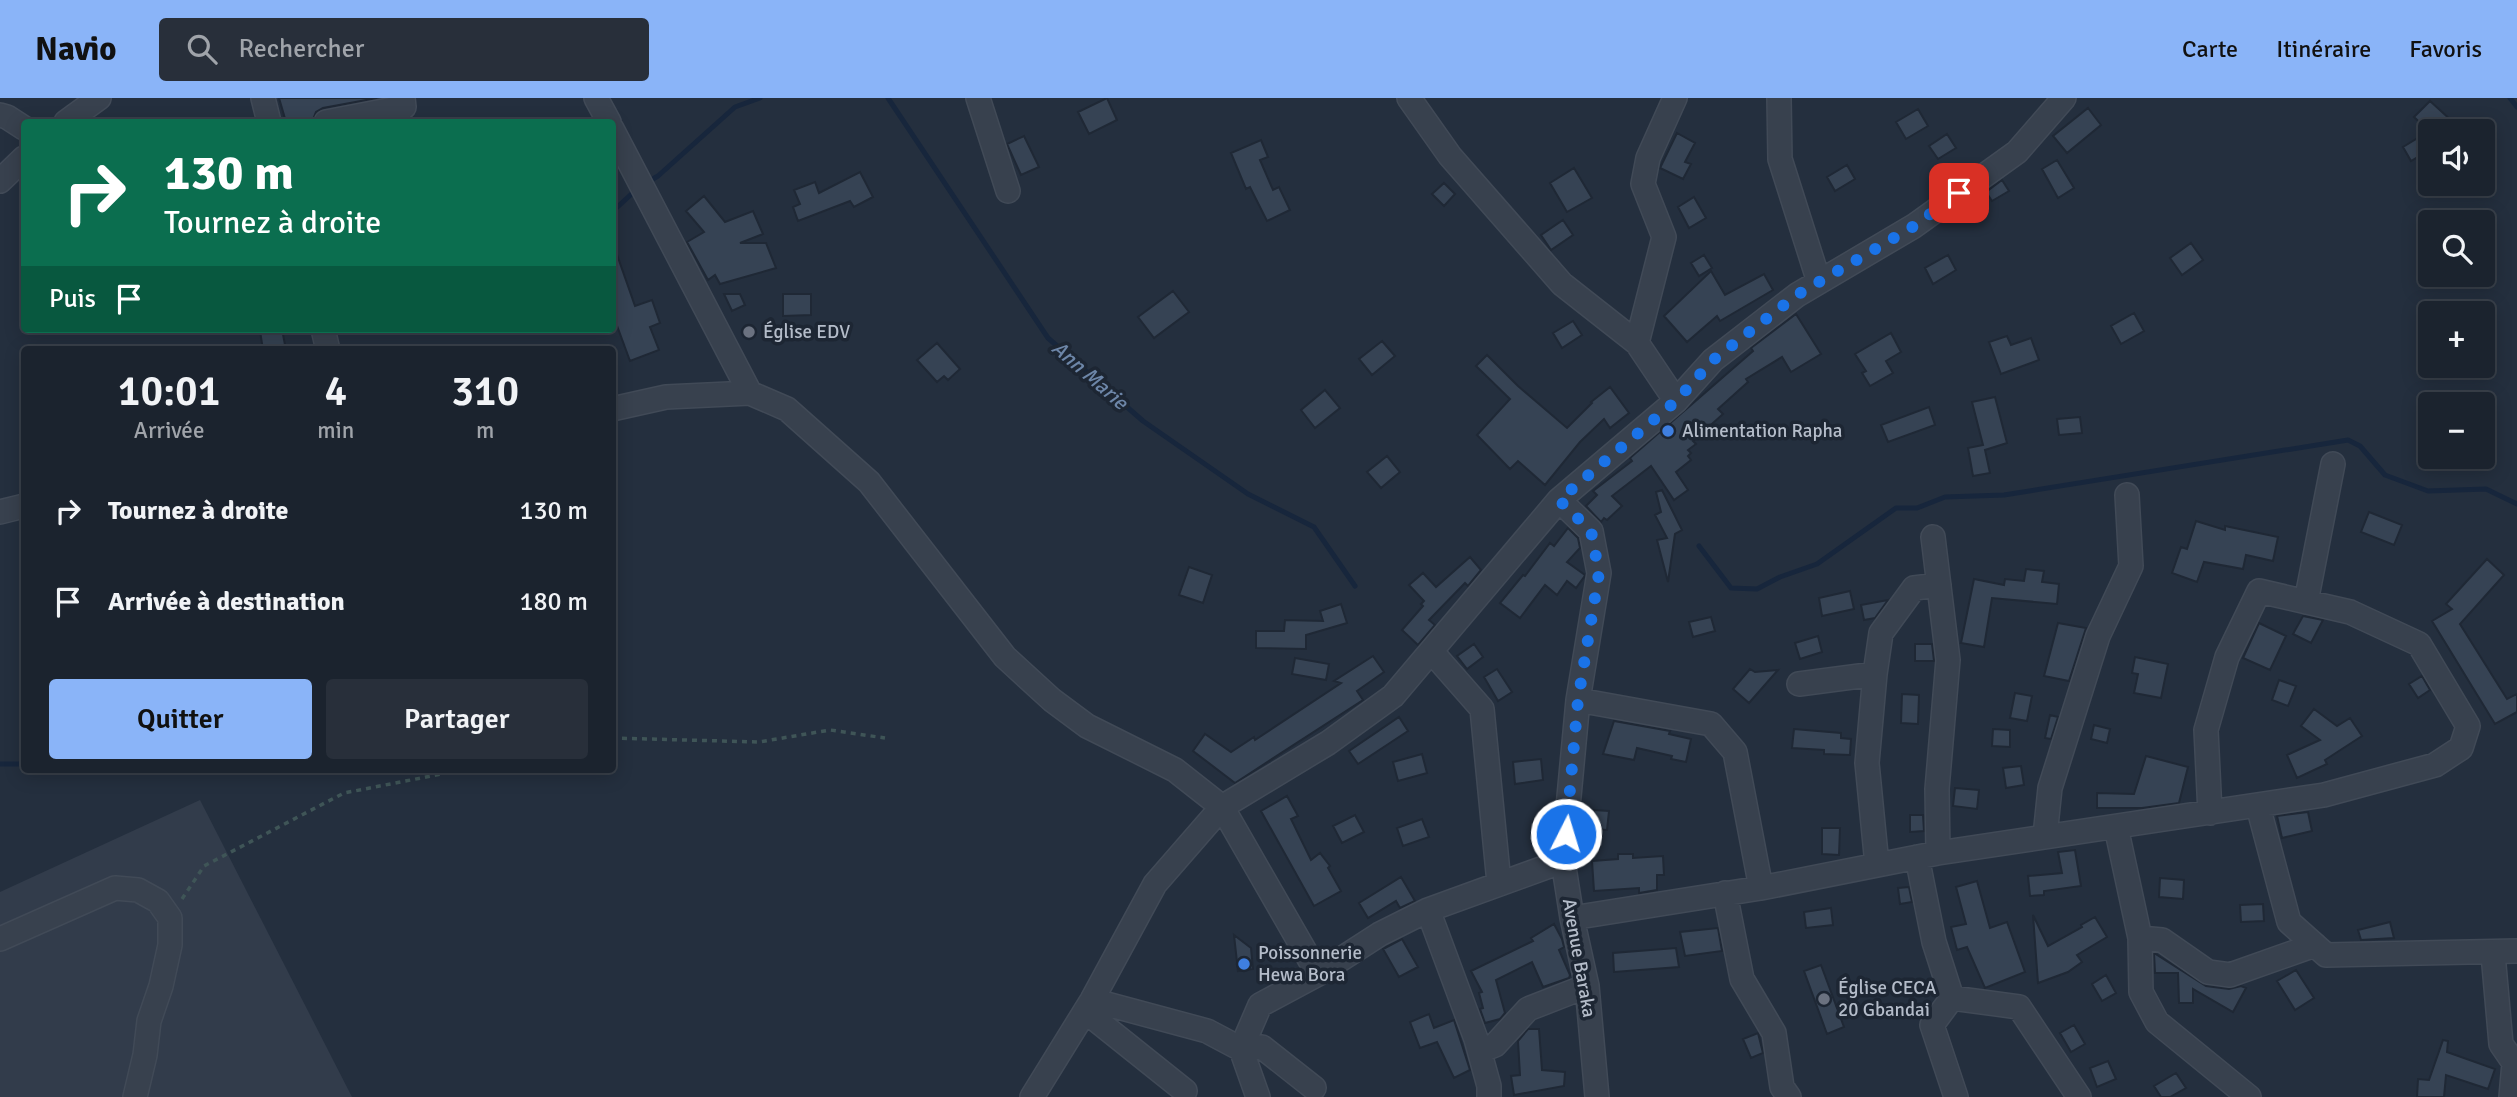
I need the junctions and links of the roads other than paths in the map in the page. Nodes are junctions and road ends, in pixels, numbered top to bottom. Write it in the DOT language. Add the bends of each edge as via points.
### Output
graph roads {
  1 [pos="99,98"];
  2 [pos="263,98"];
  3 [pos="403,98"];
  4 [pos="596,98"];
  5 [pos="978,98"];
  6 [pos="1409,98"];
  7 [pos="1675,98"];
  8 [pos="1779,98"];
  9 [pos="2064,98"];
  10 [pos="0,115"];
  11 [pos="70,119"];
  12 [pos="268,119"];
  13 [pos="342,119"];
  14 [pos="607,119"];
  15 [pos="21,126"];
  16 [pos="616,137"];
  17 [pos="21,161"];
  18 [pos="0,181"];
  19 [pos="1008,191"];
  20 [pos="1819,282"];
  21 [pos="1637,343"];
  22 [pos="750,393"];
  23 [pos="1676,401"];
  24 [pos="616,408"];
  25 [pos="2333,464"];
  26 [pos="2127,495"];
  27 [pos="1559,500"];
  28 [pos="1933,537"];
  29 [pos="1939,585"];
  30 [pos="2306,602"];
  31 [pos="1432,652"];
  32 [pos="1875,674"];
  33 [pos="1799,684"];
  34 [pos="1578,700"];
  35 [pos="2258,806"];
  36 [pos="1222,807"];
  37 [pos="2210,813"];
  38 [pos="2116,827"];
  39 [pos="2045,836"];
  40 [pos="1928,855"];
  41 [pos="1563,861"];
  42 [pos="1877,865"];
  43 [pos="1499,883"];
  44 [pos="1761,888"];
  45 [pos="1725,893"];
  46 [pos="1428,910"];
  47 [pos="1572,918"];
  48 [pos="2140,938"];
  49 [pos="0,939"];
  50 [pos="2315,945"];
  51 [pos="2517,951"];
  52 [pos="2493,954"];
  53 [pos="1318,974"];
  54 [pos="1587,986"];
  55 [pos="1952,998"];
  56 [pos="1089,1006"];
  57 [pos="1241,1049"];
  58 [pos="1480,1051"];
  59 [pos="1314,1088"];
  60 [pos="1185,1091"];
  61 [pos="135,1097"];
  62 [pos="1032,1097"];
  63 [pos="1258,1097"];
  64 [pos="1489,1097"];
  65 [pos="1597,1097"];
  66 [pos="1789,1097"];
  67 [pos="1956,1097"];
  68 [pos="2079,1097"];
  69 [pos="2249,1097"];
  70 [pos="2511,1097"];
  1 -- 11 [label="street"];
  2 -- 12 [label="street"];
  3 -- 13 [label="street" via="404,107"];
  4 -- 14 [label="street"];
  5 -- 19 [label="street"];
  6 -- 21 [label="street" via="1450,156 1562,284"];
  7 -- 21 [label="street" via="1648,158 1643,184 1664,237"];
  8 -- 20 [label="street" via="1780,159"];
  9 -- 20 [label="street" via="2017,152 1914,226"];
  10 -- 15 [label="street"];
  16 -- 22 [label="street"];
  17 -- 18 [label="street"];
  20 -- 23 [label="street" via="1713,360"];
  21 -- 23 [label="street"];
  22 -- 24 [label="street" via="666,397"];
  22 -- 36 [label="street" via="788,409 869,482 1005,657 1052,700 1087,726 1175,770"];
  23 -- 27 [label="street"];
  25 -- 30 [label="street"];
  26 -- 39 [label="street" via="2131,566 2098,636 2082,686 2050,788"];
  27 -- 31 [label="street"];
  27 -- 34 [label="street, Avenue Baraka" via="1591,531 1599,573"];
  28 -- 29 [label="street"];
  29 -- 32 [label="street" via="1914,588 1881,633"];
  29 -- 40 [label="street" via="1948,660"];
  30 -- 35 [label="street" via="2350,612 2419,644 2468,726 2461,748 2435,765 2324,795"];
  30 -- 37 [label="street" via="2259,591 2227,657 2206,730"];
  31 -- 36 [label="street" via="1393,696 1328,743"];
  31 -- 43 [label="street" via="1482,709"];
  32 -- 33 [label="street"];
  32 -- 42 [label="street" via="1867,762"];
  34 -- 41 [label="street, Avenue Baraka"];
  34 -- 44 [label="street" via="1711,724 1735,752"];
  35 -- 37 [label="street"];
  35 -- 50 [label="street" via="2289,922"];
  36 -- 53 [label="street"];
  36 -- 56 [label="street" via="1155,884"];
  37 -- 38 [label="street"];
  38 -- 39 [label="street"];
  38 -- 48 [label="street"];
  39 -- 40 [label="street"];
  40 -- 42 [label="street"];
  40 -- 55 [label="street" via="1934,942"];
  41 -- 43 [label="street"];
  41 -- 47 [label="street, Avenue Baraka"];
  42 -- 44 [label="street"];
  43 -- 46 [label="street"];
  44 -- 45 [label="street"];
  45 -- 47 [label="street"];
  45 -- 66 [label="street" via="1742,979 1774,1033 1782,1087"];
  46 -- 53 [label="street"];
  46 -- 58 [label="street"];
  47 -- 54 [label="street, Avenue Baraka"];
  48 -- 50 [label="street" via="2162,940 2208,972 2230,975"];
  48 -- 69 [label="street" via="2141,992 2157,1022"];
  49 -- 61 [label="street" via="116,888 138,890 158,901 170,918 170,944"];
  50 -- 52 [label="street" via="2326,955"];
  51 -- 52 [label="street"];
  52 -- 70 [label="street" via="2501,1044 2514,1063"];
  53 -- 57 [label="street" via="1260,1004"];
  54 -- 58 [label="street" via="1528,1009 1495,1045"];
  54 -- 65 [label="street, Avenue Baraka"];
  55 -- 67 [label="street" via="1932,1025"];
  55 -- 68 [label="street" via="2019,1007"];
  56 -- 57 [label="street" via="1207,1031"];
  56 -- 60 [label="street"];
  56 -- 62 [label="street"];
  57 -- 59 [label="street" via="1262,1047"];
  57 -- 63 [label="street"];
  58 -- 64 [label="street"];
}
